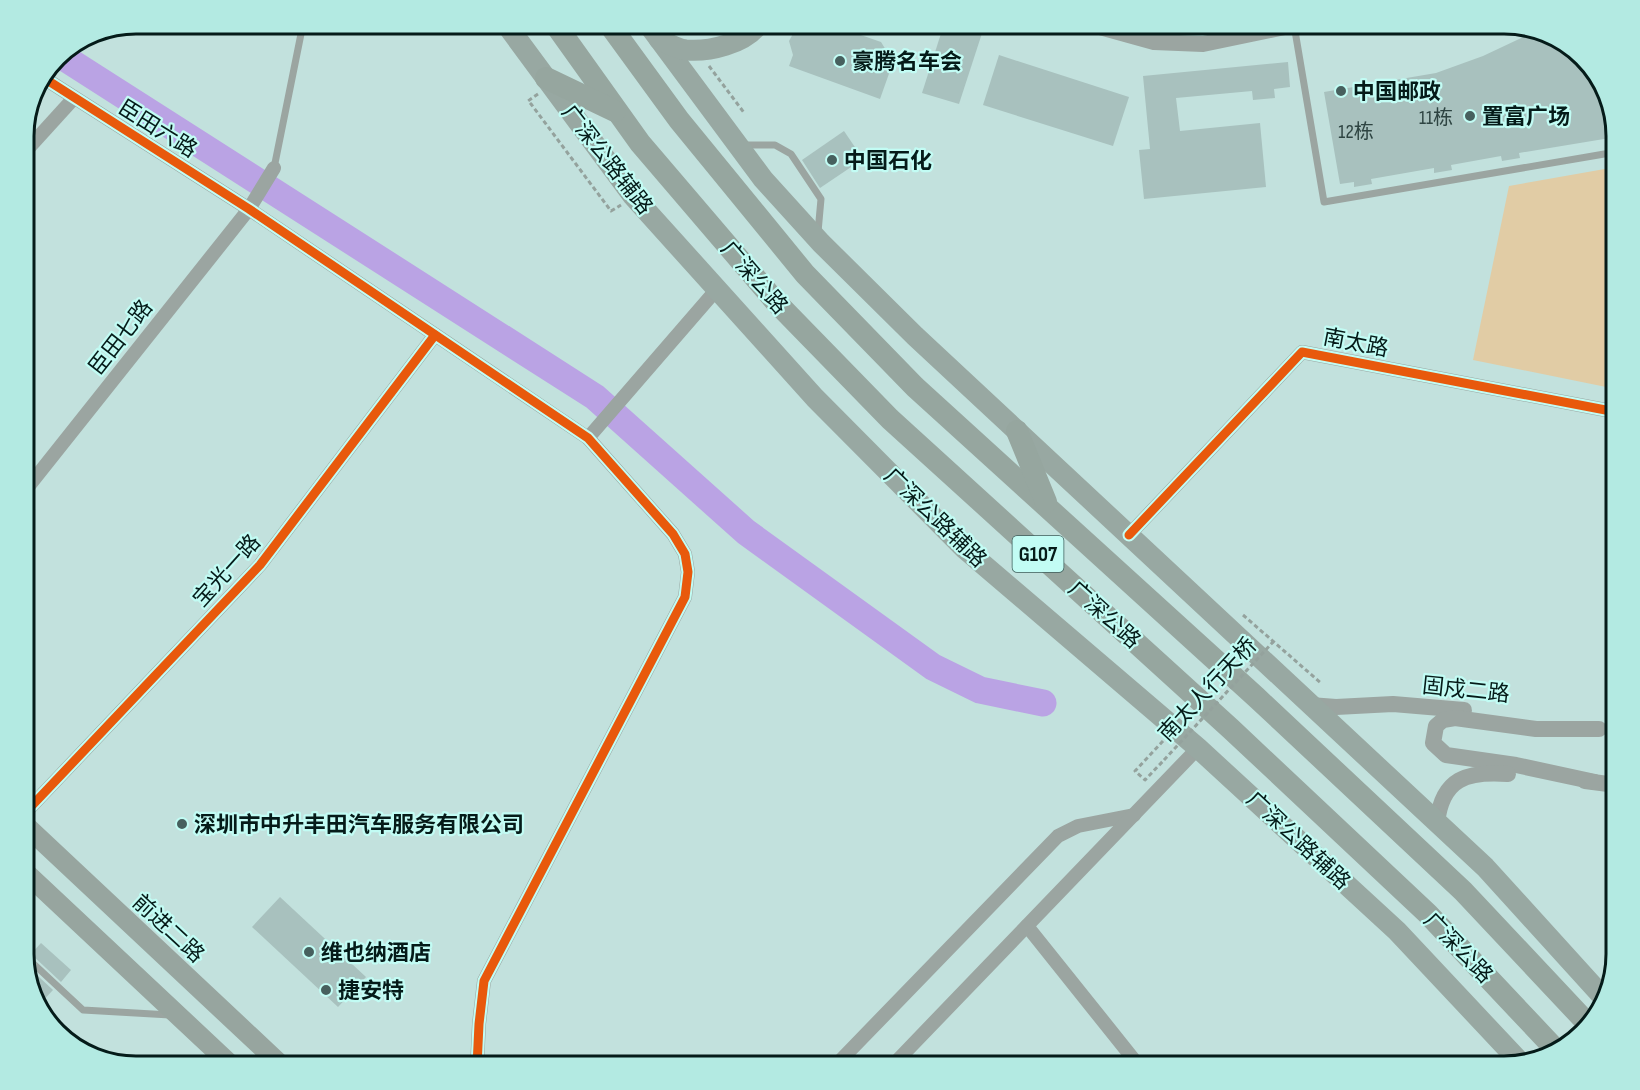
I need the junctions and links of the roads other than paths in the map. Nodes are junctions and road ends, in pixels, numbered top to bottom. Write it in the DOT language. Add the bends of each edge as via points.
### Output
graph roads {
  1 [pos="301,34"];
  2 [pos="512,34"];
  3 [pos="562,34"];
  4 [pos="616,34"];
  5 [pos="655,34"];
  6 [pos="657,34"];
  7 [pos="745,34"];
  8 [pos="1125,34"];
  9 [pos="1257,34"];
  10 [pos="1298,34"];
  11 [pos="51,82"];
  12 [pos="543,85"];
  13 [pos="74,98"];
  14 [pos="618,112"];
  15 [pos="35,141"];
  16 [pos="737,144"];
  17 [pos="1606,154"];
  18 [pos="274,168"];
  19 [pos="249,209"];
  20 [pos="821,243"];
  21 [pos="717,289"];
  22 [pos="435,334"];
  23 [pos="1606,410"];
  24 [pos="1017,430"];
  25 [pos="588,438"];
  26 [pos="35,478"];
  27 [pos="1049,509"];
  28 [pos="1129,535"];
  29 [pos="1310,705"];
  30 [pos="1599,729"];
  31 [pos="1606,730"];
  32 [pos="1198,748"];
  33 [pos="1595,782"];
  34 [pos="1606,784"];
  35 [pos="35,802"];
  36 [pos="1134,815"];
  37 [pos="1437,823"];
  38 [pos="35,834"];
  39 [pos="35,881"];
  40 [pos="1027,926"];
  41 [pos="35,966"];
  42 [pos="1598,991"];
  43 [pos="179,1016"];
  44 [pos="1582,1018"];
  45 [pos="1550,1044"];
  46 [pos="1513,1054"];
  47 [pos="220,1055"];
  48 [pos="270,1055"];
  49 [pos="478,1055"];
  50 [pos="846,1055"];
  51 [pos="903,1055"];
  52 [pos="1130,1055"];
  1 -- 18 [label="lane"];
  2 -- 12 [label="main road, 广深公路辅路"];
  3 -- 14 [label="highway, 广深公路 / G107"];
  4 -- 27 [label="highway, 广深公路 / G107" via="679,120 806,274 915,387"];
  5 -- 16 [label="main road"];
  6 -- 7 [label="main road" via="683,50 709,50"];
  8 -- 9 [label="street" via="1154,42 1195,44"];
  10 -- 17 [label="lane" via="1324,202"];
  11 -- 13 [label="street, 臣田六路"];
  12 -- 14 [label="highway"];
  12 -- 21 [label="main road, 广深公路辅路" via="633,196"];
  13 -- 15 [label="street"];
  13 -- 19 [label="street, 臣田六路"];
  14 -- 45 [label="highway, 广深公路 / G107" via="775,302 890,418 1428,914"];
  16 -- 20 [label="main road"];
  16 -- 20 [label="lane" via="775,145 791,154 821,199"];
  18 -- 19 [label="street, 臣田七路"];
  19 -- 22 [label="street, 臣田六路"];
  19 -- 26 [label="street, 臣田七路"];
  20 -- 24 [label="main road"];
  21 -- 25 [label="street"];
  21 -- 32 [label="main road, 广深公路辅路" via="815,398 965,549"];
  22 -- 25 [label="street, 臣田六路"];
  22 -- 35 [label="street, 宝光一路" via="260,565"];
  23 -- 28 [label="street, 南太路" via="1302,352"];
  24 -- 27 [label="highway"];
  24 -- 28 [label="main road"];
  25 -- 49 [label="street, 臣田六路" via="673,534 685,554 685,597 484,981"];
  27 -- 44 [label="highway, 广深公路 / G107" via="1463,891"];
  28 -- 29 [label="main road"];
  29 -- 30 [label="street, 固戍二路" via="1429,706"];
  29 -- 37 [label="main road"];
  30 -- 31 [label="street, 固戍二路"];
  30 -- 33 [label="street" via="1536,729 1449,718 1436,726 1432,738 1436,748 1446,755"];
  32 -- 36 [label="street"];
  32 -- 46 [label="main road, 广深公路辅路" via="1397,930"];
  33 -- 34 [label="street"];
  33 -- 37 [label="street" via="1490,772 1472,775 1447,789"];
  36 -- 40 [label="street"];
  36 -- 50 [label="street" via="1078,826 1058,836"];
  37 -- 42 [label="main road" via="1485,867"];
  38 -- 48 [label="main road, 前进二路"];
  39 -- 43 [label="main road"];
  40 -- 51 [label="street"];
  40 -- 52 [label="street"];
  41 -- 43 [label="lane" via="83,1010"];
  43 -- 47 [label="main road"];
}
